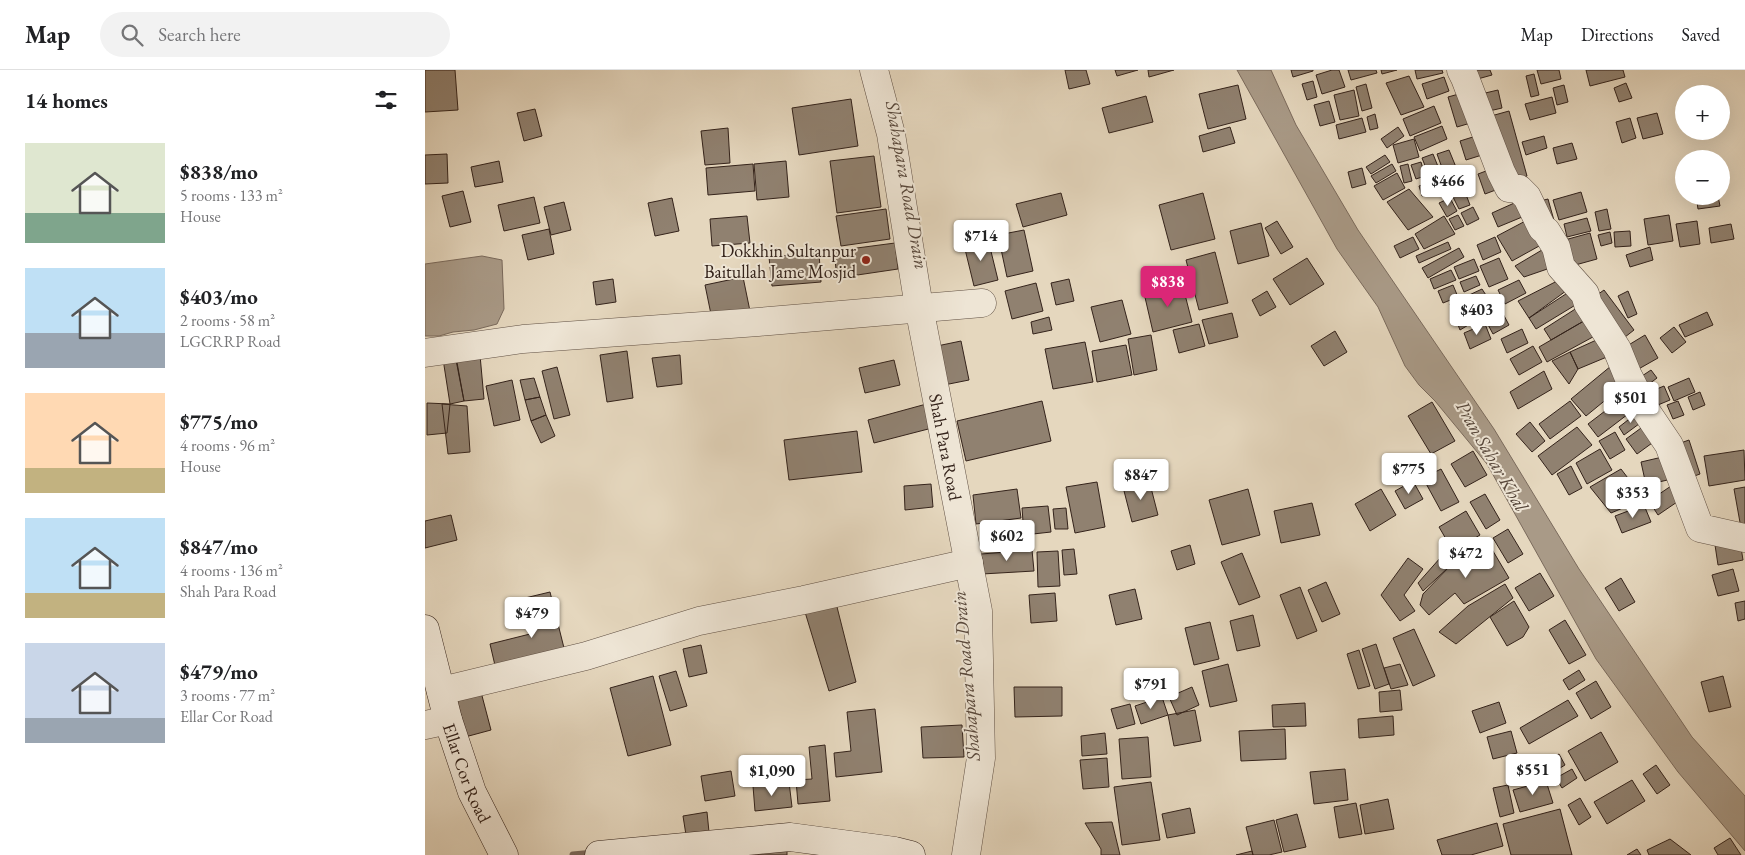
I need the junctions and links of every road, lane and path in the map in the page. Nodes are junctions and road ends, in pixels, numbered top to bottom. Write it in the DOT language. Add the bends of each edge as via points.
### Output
graph roads {
  1 [pos="874,70"];
  2 [pos="1461,70"];
  3 [pos="982,303"];
  4 [pos="919,308"];
  5 [pos="425,354"];
  6 [pos="1745,538"];
  7 [pos="969,563"];
  8 [pos="425,629"];
  9 [pos="441,691"];
  10 [pos="437,723"];
  11 [pos="903,853"];
  12 [pos="504,855"];
  13 [pos="599,855"];
  14 [pos="966,855"];
  1 -- 4 [label="street, Shah Para Road" via="891,134"];
  2 -- 6 [label="street" via="1509,188 1519,189 1527,196 1542,228 1556,247 1561,267 1585,294 1617,349 1645,411 1669,445 1700,528"];
  3 -- 4 [label="street"];
  4 -- 5 [label="street" via="523,339"];
  4 -- 7 [label="street, Shah Para Road"];
  7 -- 9 [label="street" via="699,621 586,656"];
  7 -- 14 [label="street, Shah Para Road" via="978,611 981,758"];
  8 -- 9 [label="street, Ellar Cor Road"];
  9 -- 10 [label="street, Ellar Cor Road"];
  10 -- 12 [label="street, Ellar Cor Road"];
  11 -- 13 [label="street" via="790,837"];
}
